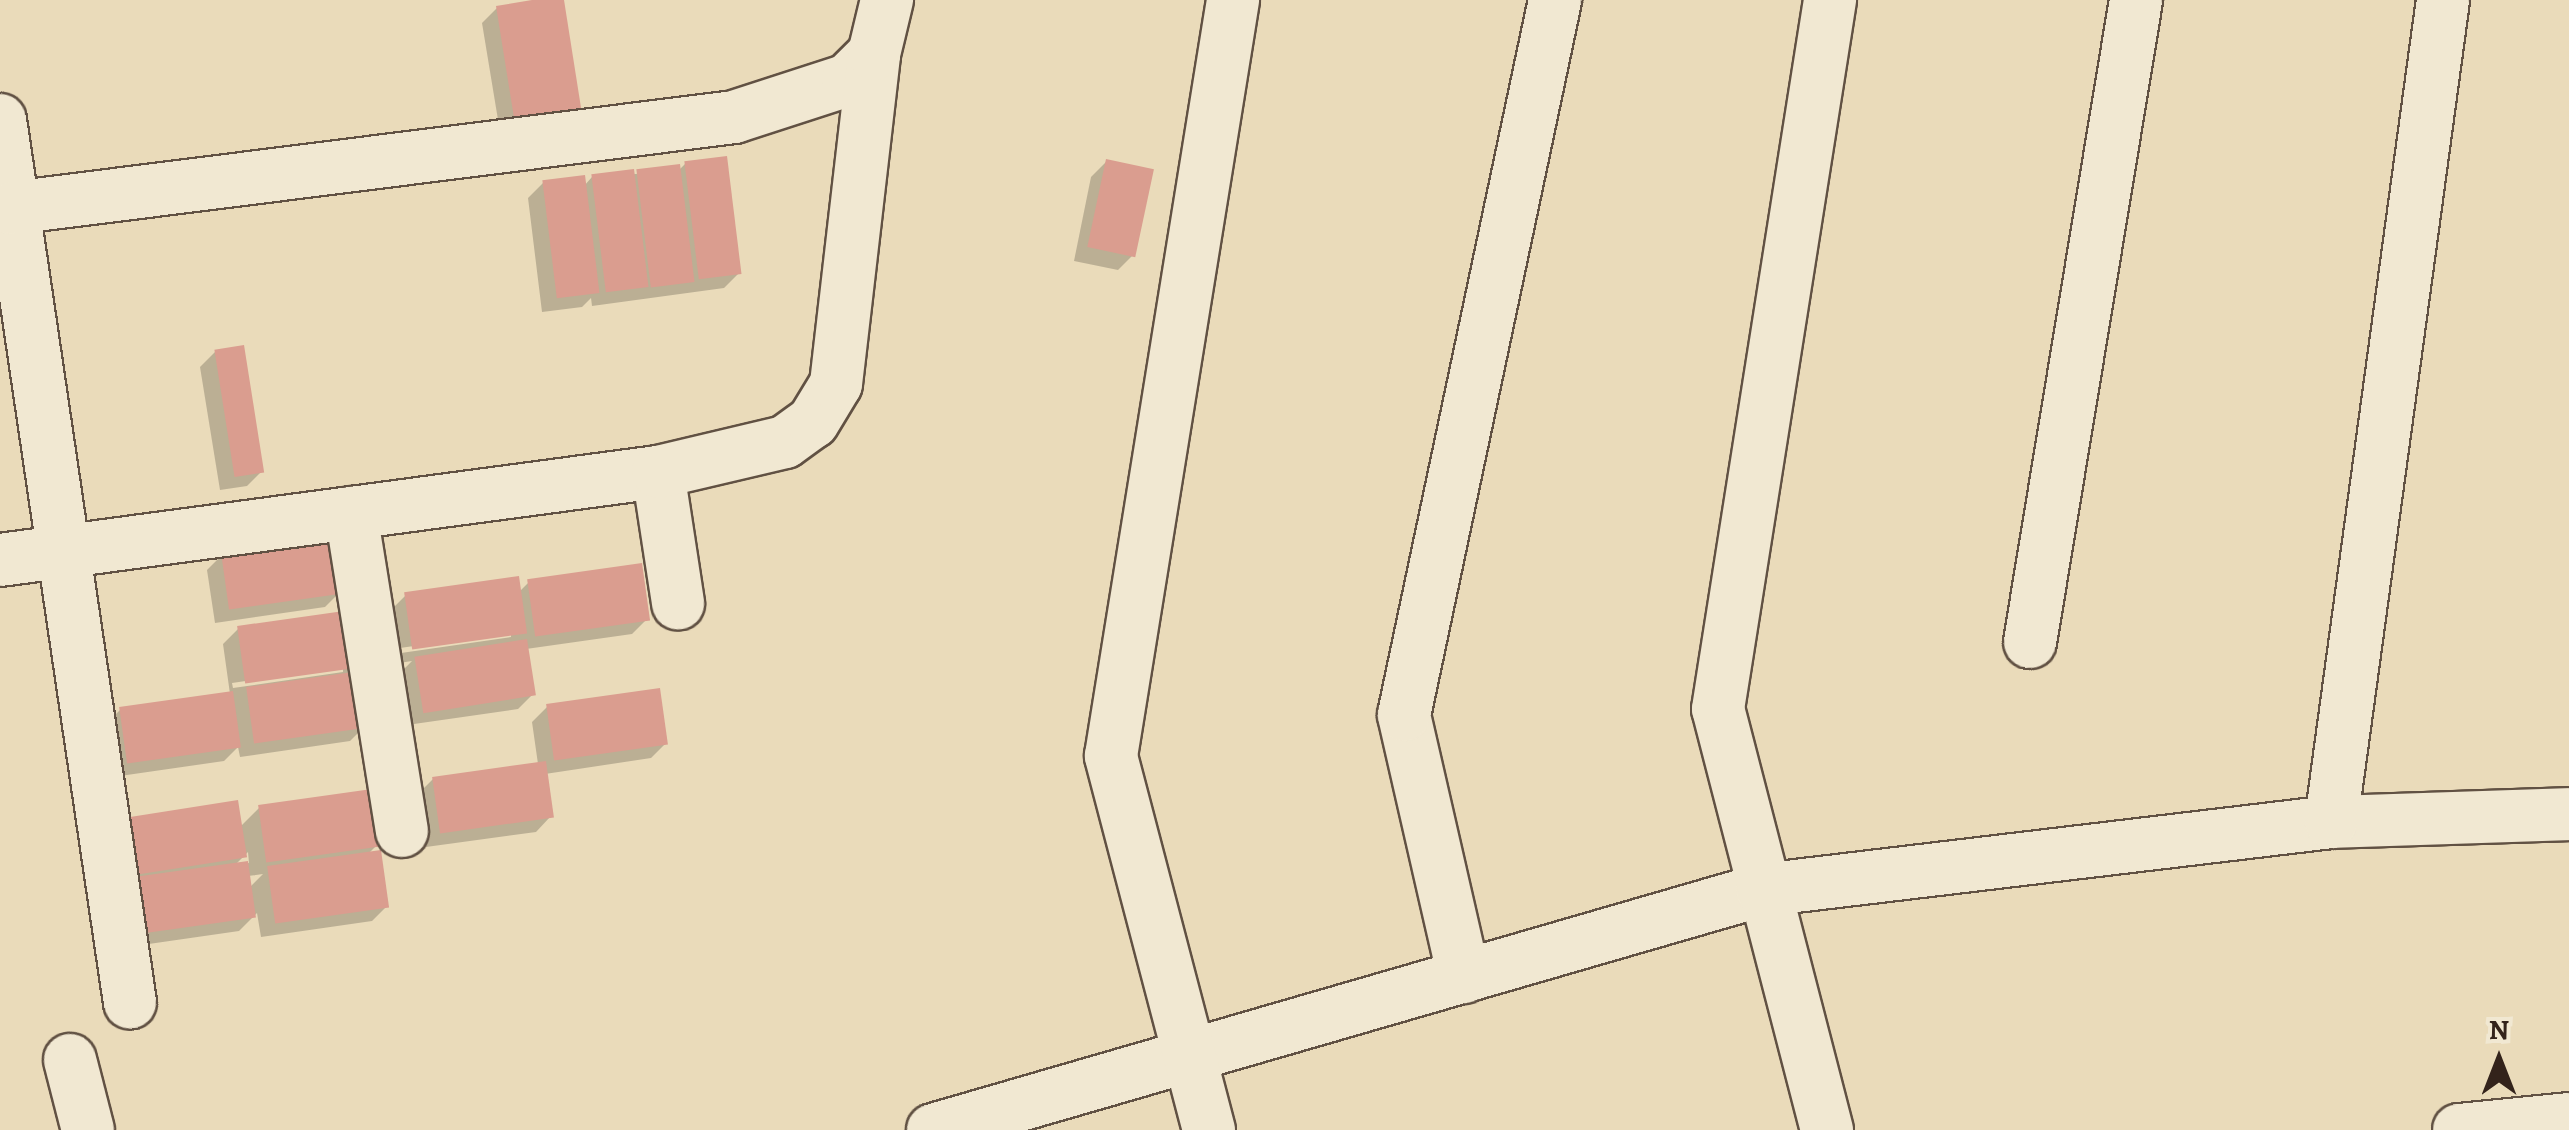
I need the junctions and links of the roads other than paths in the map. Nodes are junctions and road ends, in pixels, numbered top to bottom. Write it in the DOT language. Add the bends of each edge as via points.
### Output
graph roads {
  1 [pos="887,0"];
  2 [pos="1233,0"];
  3 [pos="1555,0"];
  4 [pos="1830,0"];
  5 [pos="2136,0"];
  6 [pos="2442,0"];
  7 [pos="874,54"];
  8 [pos="0,120"];
  9 [pos="12,208"];
  10 [pos="658,472"];
  11 [pos="351,513"];
  12 [pos="60,552"];
  13 [pos="0,560"];
  14 [pos="678,603"];
  15 [pos="2030,642"];
  16 [pos="2569,814"];
  17 [pos="2331,822"];
  18 [pos="402,832"];
  19 [pos="1762,890"];
  20 [pos="1464,977"];
  21 [pos="130,1002"];
  22 [pos="1188,1056"];
  23 [pos="70,1060"];
  24 [pos="2569,1119"];
  25 [pos="88,1130"];
  26 [pos="933,1130"];
  27 [pos="1209,1130"];
  28 [pos="1827,1130"];
  29 [pos="2459,1130"];
  1 -- 7 [label="street"];
  2 -- 22 [label="street" via="1110,756"];
  3 -- 20 [label="street" via="1404,715"];
  4 -- 19 [label="street" via="1718,708"];
  5 -- 15 [label="street"];
  6 -- 17 [label="street"];
  7 -- 9 [label="street" via="837,85 734,117"];
  7 -- 10 [label="street" via="836,384 813,422 785,442"];
  8 -- 9 [label="street"];
  9 -- 12 [label="street"];
  10 -- 11 [label="street"];
  10 -- 14 [label="street"];
  11 -- 12 [label="street"];
  11 -- 18 [label="street"];
  12 -- 13 [label="street"];
  12 -- 21 [label="street"];
  16 -- 17 [label="street"];
  17 -- 19 [label="street"];
  19 -- 20 [label="street"];
  19 -- 28 [label="street"];
  20 -- 22 [label="street"];
  22 -- 26 [label="street"];
  22 -- 27 [label="street"];
  23 -- 25 [label="street"];
  24 -- 29 [label="street"];
}
